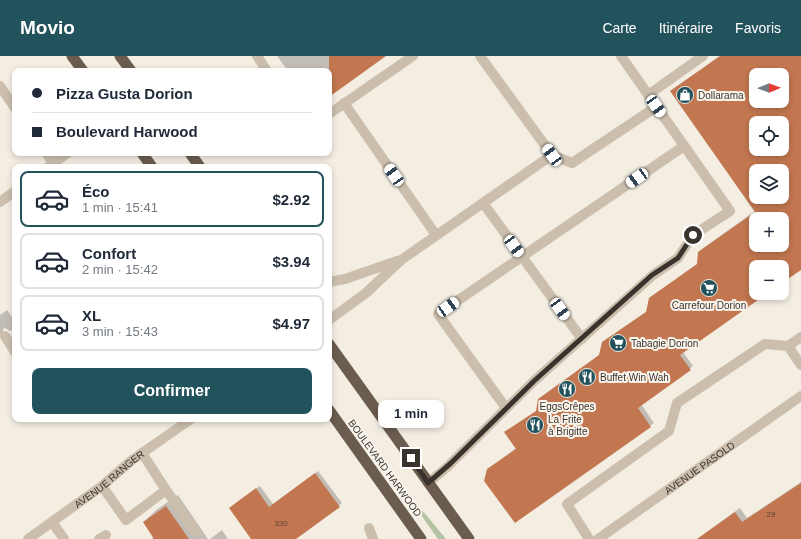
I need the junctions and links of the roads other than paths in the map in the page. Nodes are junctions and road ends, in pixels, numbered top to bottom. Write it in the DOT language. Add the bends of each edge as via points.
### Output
graph roads {
  1 [pos="72,56"];
  2 [pos="121,56"];
  3 [pos="257,56"];
  4 [pos="413,56"];
  5 [pos="480,56"];
  6 [pos="621,56"];
  7 [pos="704,56"];
  8 [pos="81,68"];
  9 [pos="129,68"];
  10 [pos="265,68"];
  11 [pos="0,86"];
  12 [pos="648,95"];
  13 [pos="344,103"];
  14 [pos="12,104"];
  15 [pos="656,106"];
  16 [pos="332,112"];
  17 [pos="684,146"];
  18 [pos="552,155"];
  19 [pos="64,156"];
  20 [pos="52,164"];
  21 [pos="12,193"];
  22 [pos="0,202"];
  23 [pos="483,203"];
  24 [pos="436,235"];
  25 [pos="522,257"];
  26 [pos="401,260"];
  27 [pos="332,281"];
  28 [pos="332,318"];
  29 [pos="5,336"];
  30 [pos="801,337"];
  31 [pos="582,339"];
  32 [pos="788,346"];
  33 [pos="12,347"];
  34 [pos="332,348"];
  35 [pos="801,365"];
  36 [pos="801,396"];
  37 [pos="506,408"];
  38 [pos="332,414"];
  39 [pos="187,422"];
  40 [pos="142,453"];
  41 [pos="428,483"];
  42 [pos="102,486"];
  43 [pos="166,490"];
  44 [pos="52,522"];
  45 [pos="369,528"];
  46 [pos="195,531"];
  47 [pos="28,539"];
  48 [pos="64,539"];
  49 [pos="373,539"];
  50 [pos="421,539"];
  51 [pos="469,539"];
  52 [pos="589,539"];
  53 [pos="598,539"];
  1 -- 8 [label="highway"];
  2 -- 9 [label="highway"];
  3 -- 10 [label="street"];
  4 -- 13 [label="street"];
  5 -- 18 [label="street"];
  6 -- 12 [label="street"];
  7 -- 12 [label="street"];
  11 -- 14 [label="street"];
  12 -- 15 [label="street"];
  13 -- 16 [label="street"];
  13 -- 24 [label="street"];
  15 -- 17 [label="street"];
  15 -- 18 [label="street" via="572,163"];
  17 -- 25 [label="street"];
  17 -- 31 [label="street" via="730,211 693,235 678,258 652,275"];
  18 -- 23 [label="street"];
  19 -- 20 [label="street"];
  21 -- 22 [label="street"];
  23 -- 24 [label="street"];
  23 -- 25 [label="street"];
  24 -- 26 [label="street"];
  25 -- 31 [label="street"];
  25 -- 37 [label="street" via="438,314"];
  26 -- 27 [label="street"];
  26 -- 28 [label="street" via="366,293"];
  29 -- 33 [label="street"];
  30 -- 32 [label="street"];
  31 -- 37 [label="street"];
  32 -- 35 [label="street"];
  32 -- 52 [label="street" via="765,344 677,404 669,431 567,504"];
  34 -- 41 [label="highway"];
  36 -- 53 [label="street, AVENUE PASOLD"];
  37 -- 41 [label="street" via="446,469"];
  38 -- 50 [label="highway, BOULEVARD HARWOOD"];
  39 -- 40 [label="street, AVENUE RANGER"];
  40 -- 42 [label="street, AVENUE RANGER"];
  40 -- 43 [label="street"];
  41 -- 51 [label="highway"];
  42 -- 43 [label="street" via="126,520"];
  42 -- 44 [label="street, AVENUE RANGER"];
  43 -- 46 [label="street"];
  44 -- 47 [label="street, AVENUE RANGER"];
  44 -- 48 [label="street"];
  45 -- 49 [label="street"];
}
